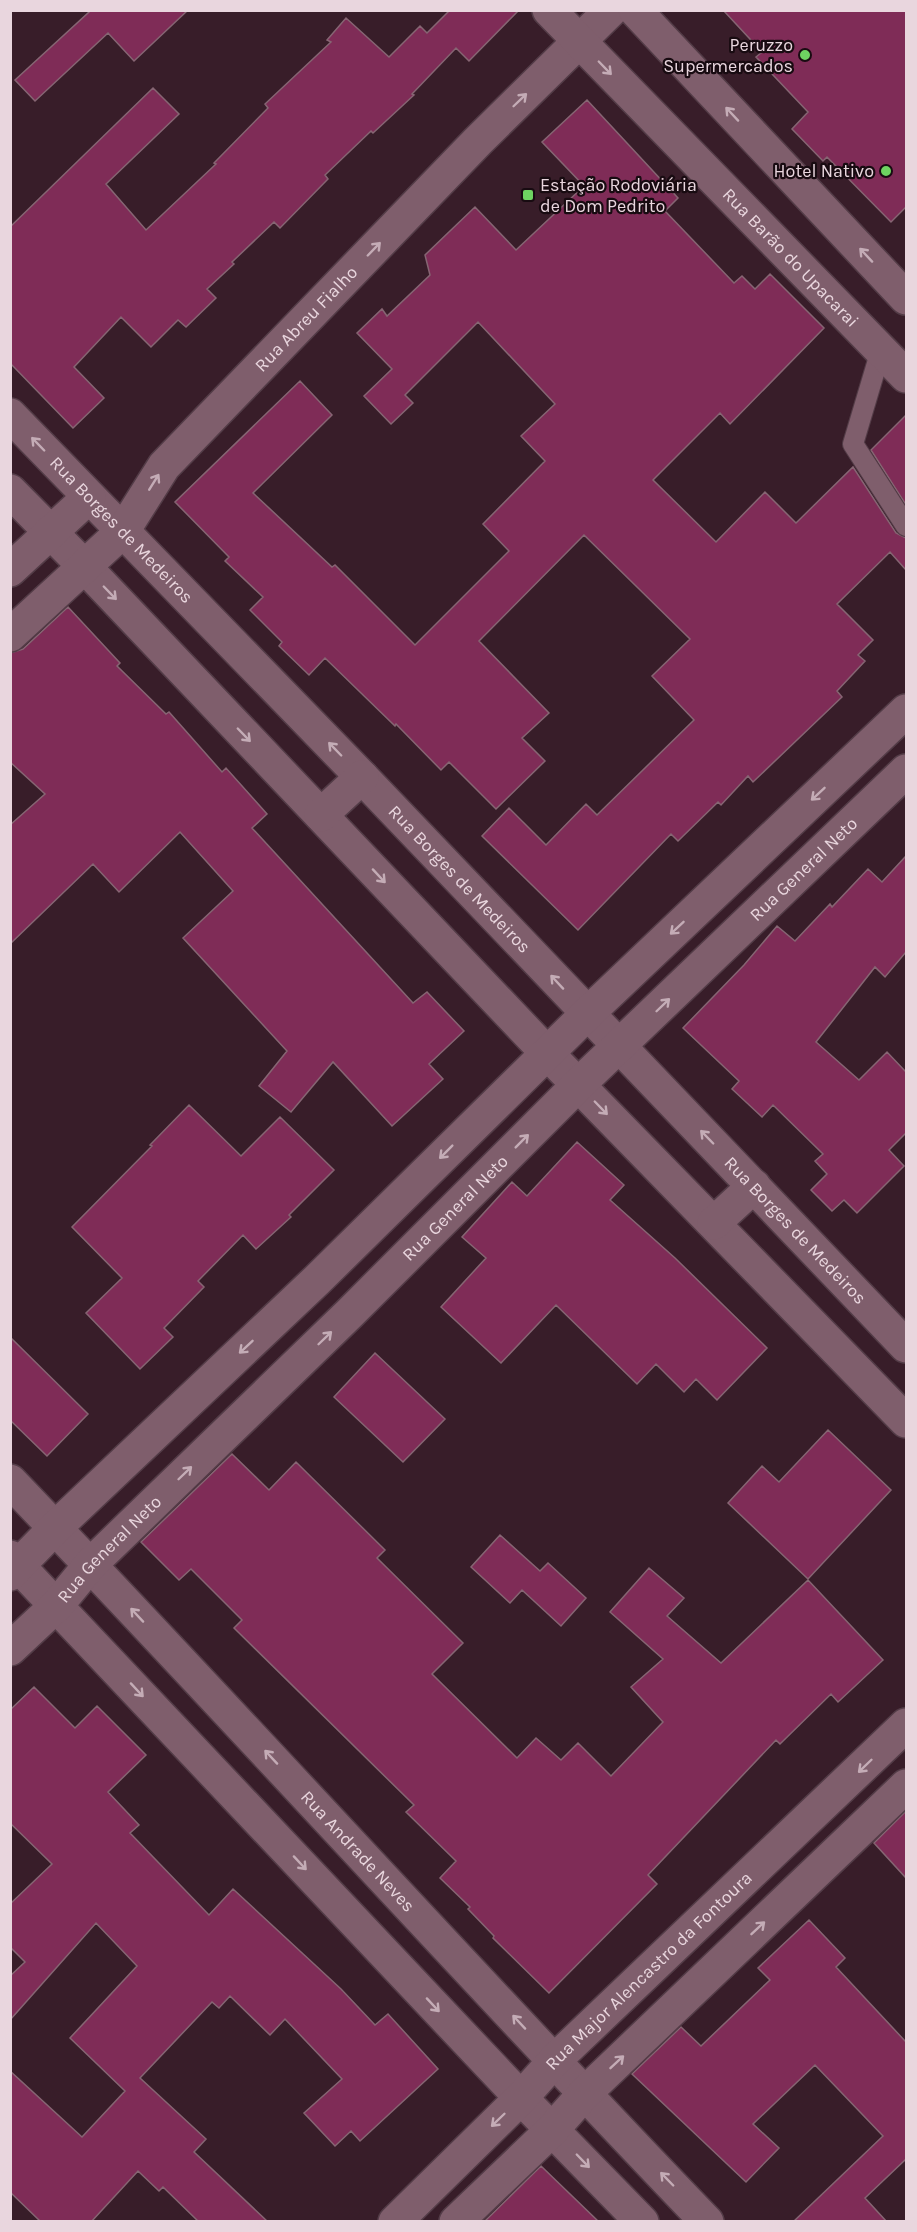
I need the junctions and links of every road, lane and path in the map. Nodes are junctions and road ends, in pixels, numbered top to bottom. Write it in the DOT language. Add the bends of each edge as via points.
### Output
graph roads {
  1 [pos="549,10"];
  2 [pos="611,10"];
  3 [pos="635,10"];
  4 [pos="580,42"];
  5 [pos="906,298"];
  6 [pos="881,350"];
  7 [pos="906,376"];
  8 [pos="10,415"];
  9 [pos="10,491"];
  10 [pos="89,497"];
  11 [pos="906,526"];
  12 [pos="123,531"];
  13 [pos="51,532"];
  14 [pos="84,566"];
  15 [pos="10,570"];
  16 [pos="10,635"];
  17 [pos="906,711"];
  18 [pos="843,771"];
  19 [pos="906,771"];
  20 [pos="362,777"];
  21 [pos="874,803"];
  22 [pos="321,815"];
  23 [pos="587,1014"];
  24 [pos="620,1046"];
  25 [pos="547,1053"];
  26 [pos="578,1084"];
  27 [pos="754,1186"];
  28 [pos="714,1223"];
  29 [pos="317,1280"];
  30 [pos="349,1314"];
  31 [pos="906,1346"];
  32 [pos="906,1421"];
  33 [pos="10,1481"];
  34 [pos="55,1528"];
  35 [pos="90,1564"];
  36 [pos="13,1565"];
  37 [pos="57,1605"];
  38 [pos="10,1649"];
  39 [pos="209,1691"];
  40 [pos="906,1725"];
  41 [pos="174,1730"];
  42 [pos="906,1786"];
  43 [pos="304,1792"];
  44 [pos="809,1820"];
  45 [pos="269,1830"];
  46 [pos="840,1850"];
  47 [pos="431,1929"];
  48 [pos="396,1965"];
  49 [pos="555,2060"];
  50 [pos="584,2094"];
  51 [pos="521,2098"];
  52 [pos="552,2130"];
  53 [pos="394,2222"];
  54 [pos="456,2222"];
  55 [pos="642,2222"];
  56 [pos="707,2222"];
  1 -- 4 [label="street, Rua Barão do Upacarai"];
  2 -- 4 [label="street, Rua Abreu Fialho"];
  5 -- 3 [label="street, one-way"];
  4 -- 6 [label="street, Rua Barão do Upacarai, one-way"];
  12 -- 4 [label="street, Rua Abreu Fialho, one-way" via="164,466 478,141"];
  6 -- 7 [label="street, Rua Barão do Upacarai"];
  6 -- 11 [label="lane" via="853,444"];
  10 -- 8 [label="street, Rua Borges de Medeiros, one-way"];
  9 -- 13 [label="street"];
  10 -- 12 [label="street, Rua Borges de Medeiros"];
  10 -- 13 [label="street"];
  12 -- 14 [label="street, Rua Abreu Fialho"];
  20 -- 12 [label="street, Rua Borges de Medeiros, one-way"];
  13 -- 14 [label="street"];
  13 -- 15 [label="street"];
  14 -- 16 [label="street, Rua Abreu Fialho"];
  14 -- 22 [label="street, one-way"];
  17 -- 18 [label="street"];
  18 -- 21 [label="street"];
  18 -- 23 [label="street, one-way"];
  19 -- 21 [label="street, Rua General Neto"];
  20 -- 22 [label="street"];
  23 -- 20 [label="street, Rua Borges de Medeiros, one-way"];
  24 -- 21 [label="street, Rua General Neto, one-way"];
  22 -- 25 [label="street, one-way"];
  23 -- 24 [label="street, Rua Borges de Medeiros"];
  23 -- 25 [label="street"];
  24 -- 26 [label="street, Rua General Neto"];
  27 -- 24 [label="street, Rua Borges de Medeiros, one-way"];
  25 -- 26 [label="street"];
  25 -- 29 [label="street, one-way"];
  26 -- 28 [label="street, one-way"];
  30 -- 26 [label="street, Rua General Neto, one-way"];
  27 -- 28 [label="street"];
  27 -- 31 [label="street, Rua Borges de Medeiros"];
  28 -- 32 [label="street"];
  29 -- 30 [label="street"];
  29 -- 34 [label="street, one-way"];
  35 -- 30 [label="street, Rua General Neto, one-way"];
  33 -- 34 [label="street, Rua Andrade Neves"];
  34 -- 35 [label="street, Rua Andrade Neves"];
  34 -- 36 [label="street"];
  35 -- 37 [label="street, Rua General Neto"];
  39 -- 35 [label="street, Rua Andrade Neves, one-way"];
  36 -- 37 [label="street"];
  37 -- 38 [label="street, Rua General Neto"];
  37 -- 41 [label="street, one-way"];
  39 -- 41 [label="street"];
  43 -- 39 [label="street, Rua Andrade Neves, one-way"];
  40 -- 44 [label="street, Rua Major Alencastro da Fontoura, one-way"];
  41 -- 45 [label="street"];
  42 -- 46 [label="street"];
  43 -- 45 [label="street"];
  43 -- 47 [label="street, Rua Andrade Neves"];
  44 -- 46 [label="street"];
  44 -- 49 [label="street, Rua Major Alencastro da Fontoura"];
  45 -- 48 [label="street, one-way"];
  50 -- 46 [label="street, one-way"];
  47 -- 48 [label="street"];
  49 -- 47 [label="street, Rua Andrade Neves, one-way"];
  48 -- 51 [label="street, one-way"];
  49 -- 50 [label="street, Rua Andrade Neves"];
  49 -- 51 [label="street, Rua Major Alencastro da Fontoura"];
  50 -- 52 [label="street"];
  56 -- 50 [label="street, Rua Andrade Neves, one-way"];
  51 -- 52 [label="street"];
  51 -- 53 [label="street, Rua Major Alencastro da Fontoura, one-way"];
  52 -- 54 [label="street"];
  52 -- 55 [label="street, one-way"];
}
